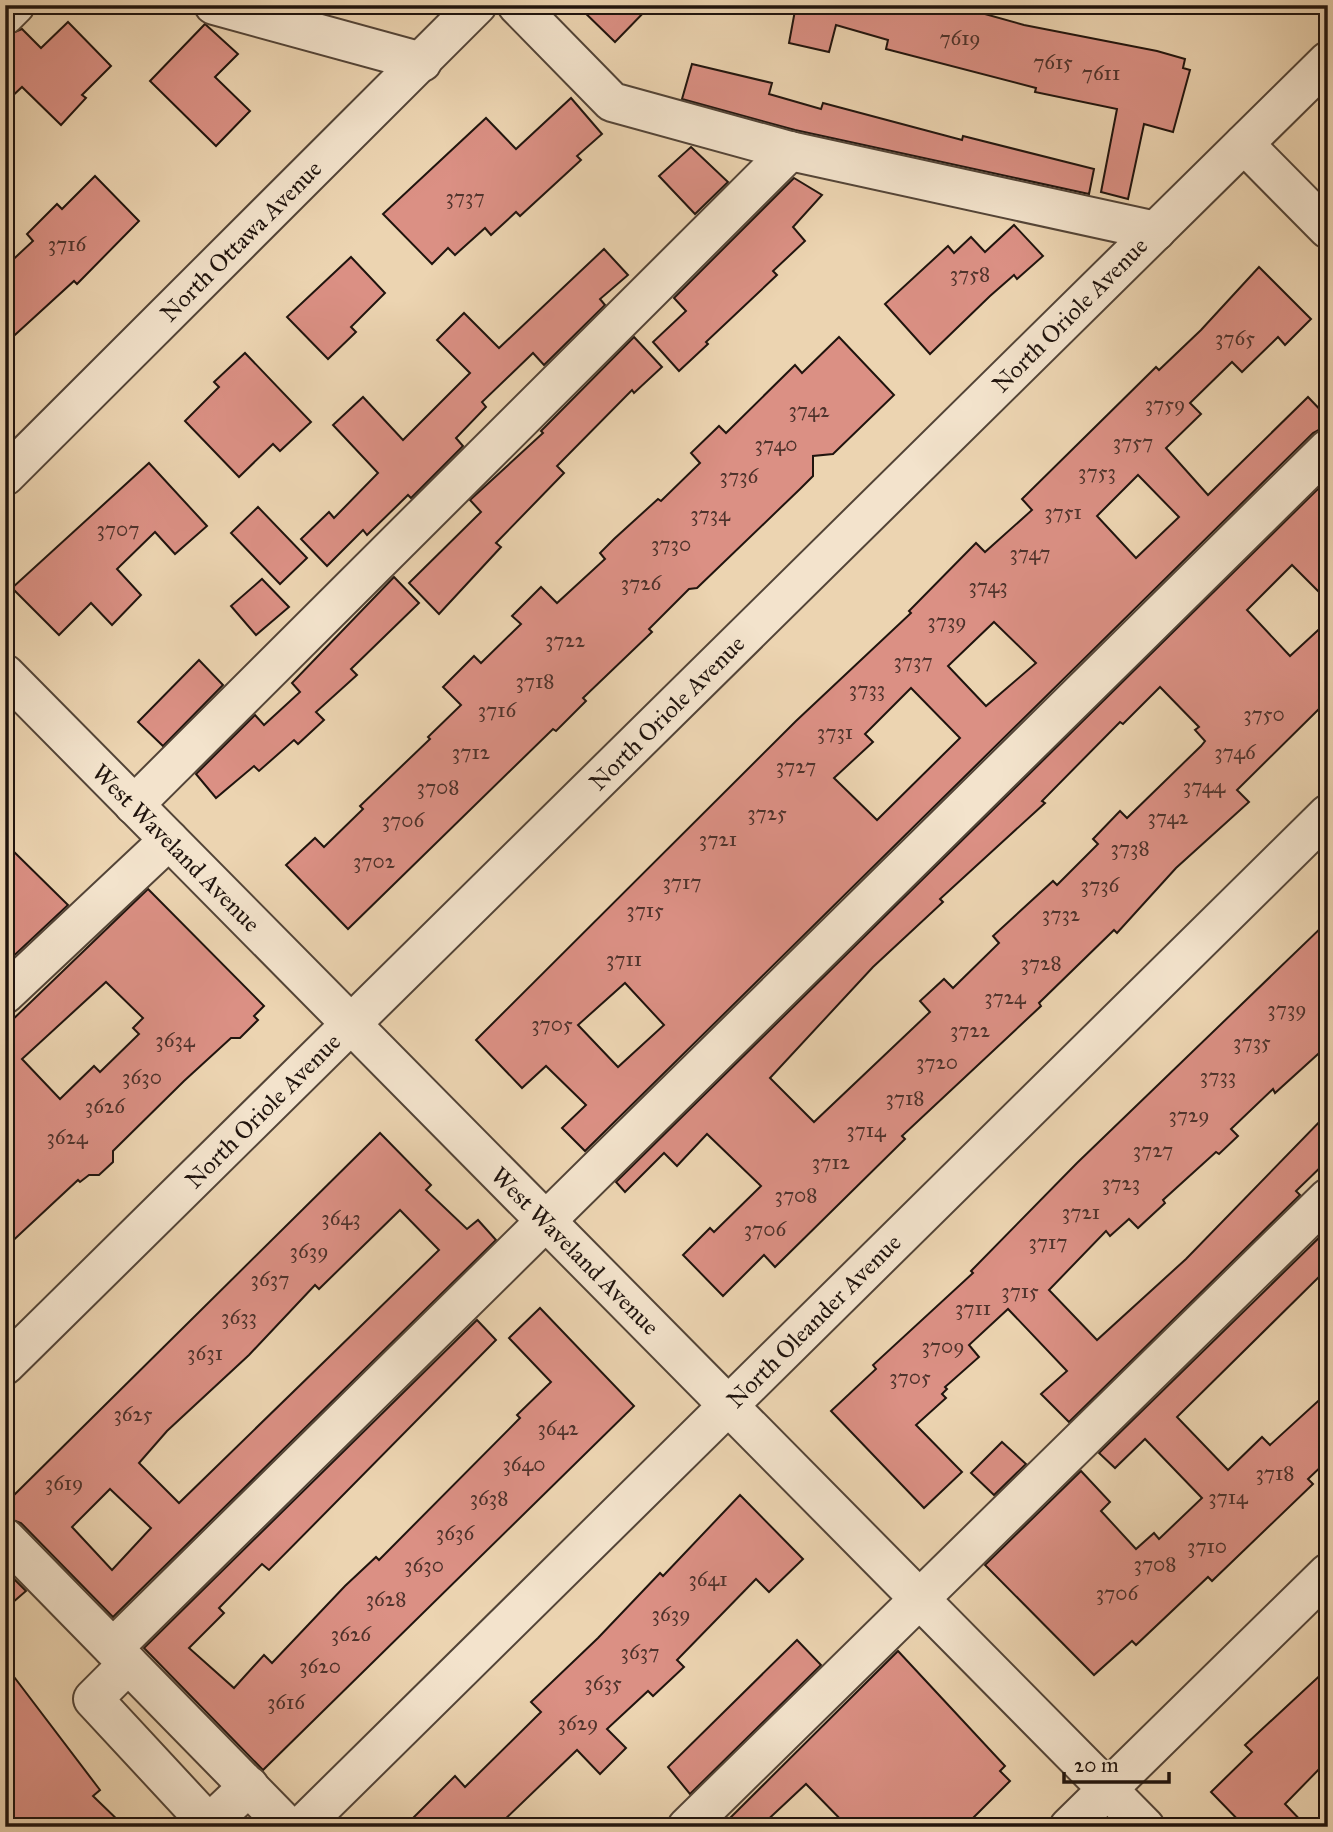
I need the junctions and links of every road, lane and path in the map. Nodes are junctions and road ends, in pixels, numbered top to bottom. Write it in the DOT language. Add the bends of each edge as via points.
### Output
graph roads {
  1 [pos="15,5"];
  2 [pos="214,5"];
  3 [pos="477,5"];
  4 [pos="517,5"];
  5 [pos="5,15"];
  6 [pos="1328,61"];
  7 [pos="422,62"];
  8 [pos="1244,144"];
  9 [pos="790,151"];
  10 [pos="1328,229"];
  11 [pos="1156,231"];
  12 [pos="1328,449"];
  13 [pos="5,476"];
  14 [pos="5,674"];
  15 [pos="134,805"];
  16 [pos="1328,814"];
  17 [pos="169,840"];
  18 [pos="5,994"];
  19 [pos="351,1024"];
  20 [pos="1328,1198"];
  21 [pos="545,1221"];
  22 [pos="10,1350"];
  23 [pos="729,1405"];
  24 [pos="5,1538"];
  25 [pos="1328,1573"];
  26 [pos="920,1599"];
  27 [pos="120,1656"];
  28 [pos="249,1786"];
  29 [pos="1108,1789"];
  30 [pos="288,1827"];
  31 [pos="301,1827"];
  32 [pos="687,1827"];
  33 [pos="1069,1827"];
  34 [pos="1145,1827"];
  1 -- 5 [label="street"];
  2 -- 7 [label="street"];
  3 -- 7 [label="street, North Ottawa Avenue"];
  4 -- 9 [label="street" via="612,102"];
  6 -- 8 [label="street, North Oriole Avenue"];
  7 -- 13 [label="street, North Ottawa Avenue"];
  8 -- 10 [label="street"];
  8 -- 11 [label="street, North Oriole Avenue"];
  9 -- 11 [label="street"];
  9 -- 15 [label="street"];
  11 -- 19 [label="street, North Oriole Avenue"];
  12 -- 21 [label="street"];
  14 -- 15 [label="street, West Waveland Avenue"];
  15 -- 17 [label="street, West Waveland Avenue"];
  16 -- 23 [label="street, North Oleander Avenue"];
  17 -- 18 [label="street"];
  17 -- 19 [label="street, West Waveland Avenue"];
  19 -- 21 [label="street, West Waveland Avenue"];
  19 -- 22 [label="street, North Oriole Avenue"];
  20 -- 26 [label="street"];
  21 -- 23 [label="street, West Waveland Avenue"];
  21 -- 27 [label="street"];
  23 -- 26 [label="street, West Waveland Avenue"];
  23 -- 31 [label="street, North Oleander Avenue"];
  24 -- 27 [label="street"];
  25 -- 29 [label="street"];
  26 -- 29 [label="street, West Waveland Avenue"];
  26 -- 32 [label="street"];
  27 -- 28 [label="street"];
  27 -- 28 [label="street" via="93,1699 209,1824"];
  28 -- 30 [label="street"];
  29 -- 33 [label="street"];
  29 -- 34 [label="street, West Waveland Avenue"];
}
